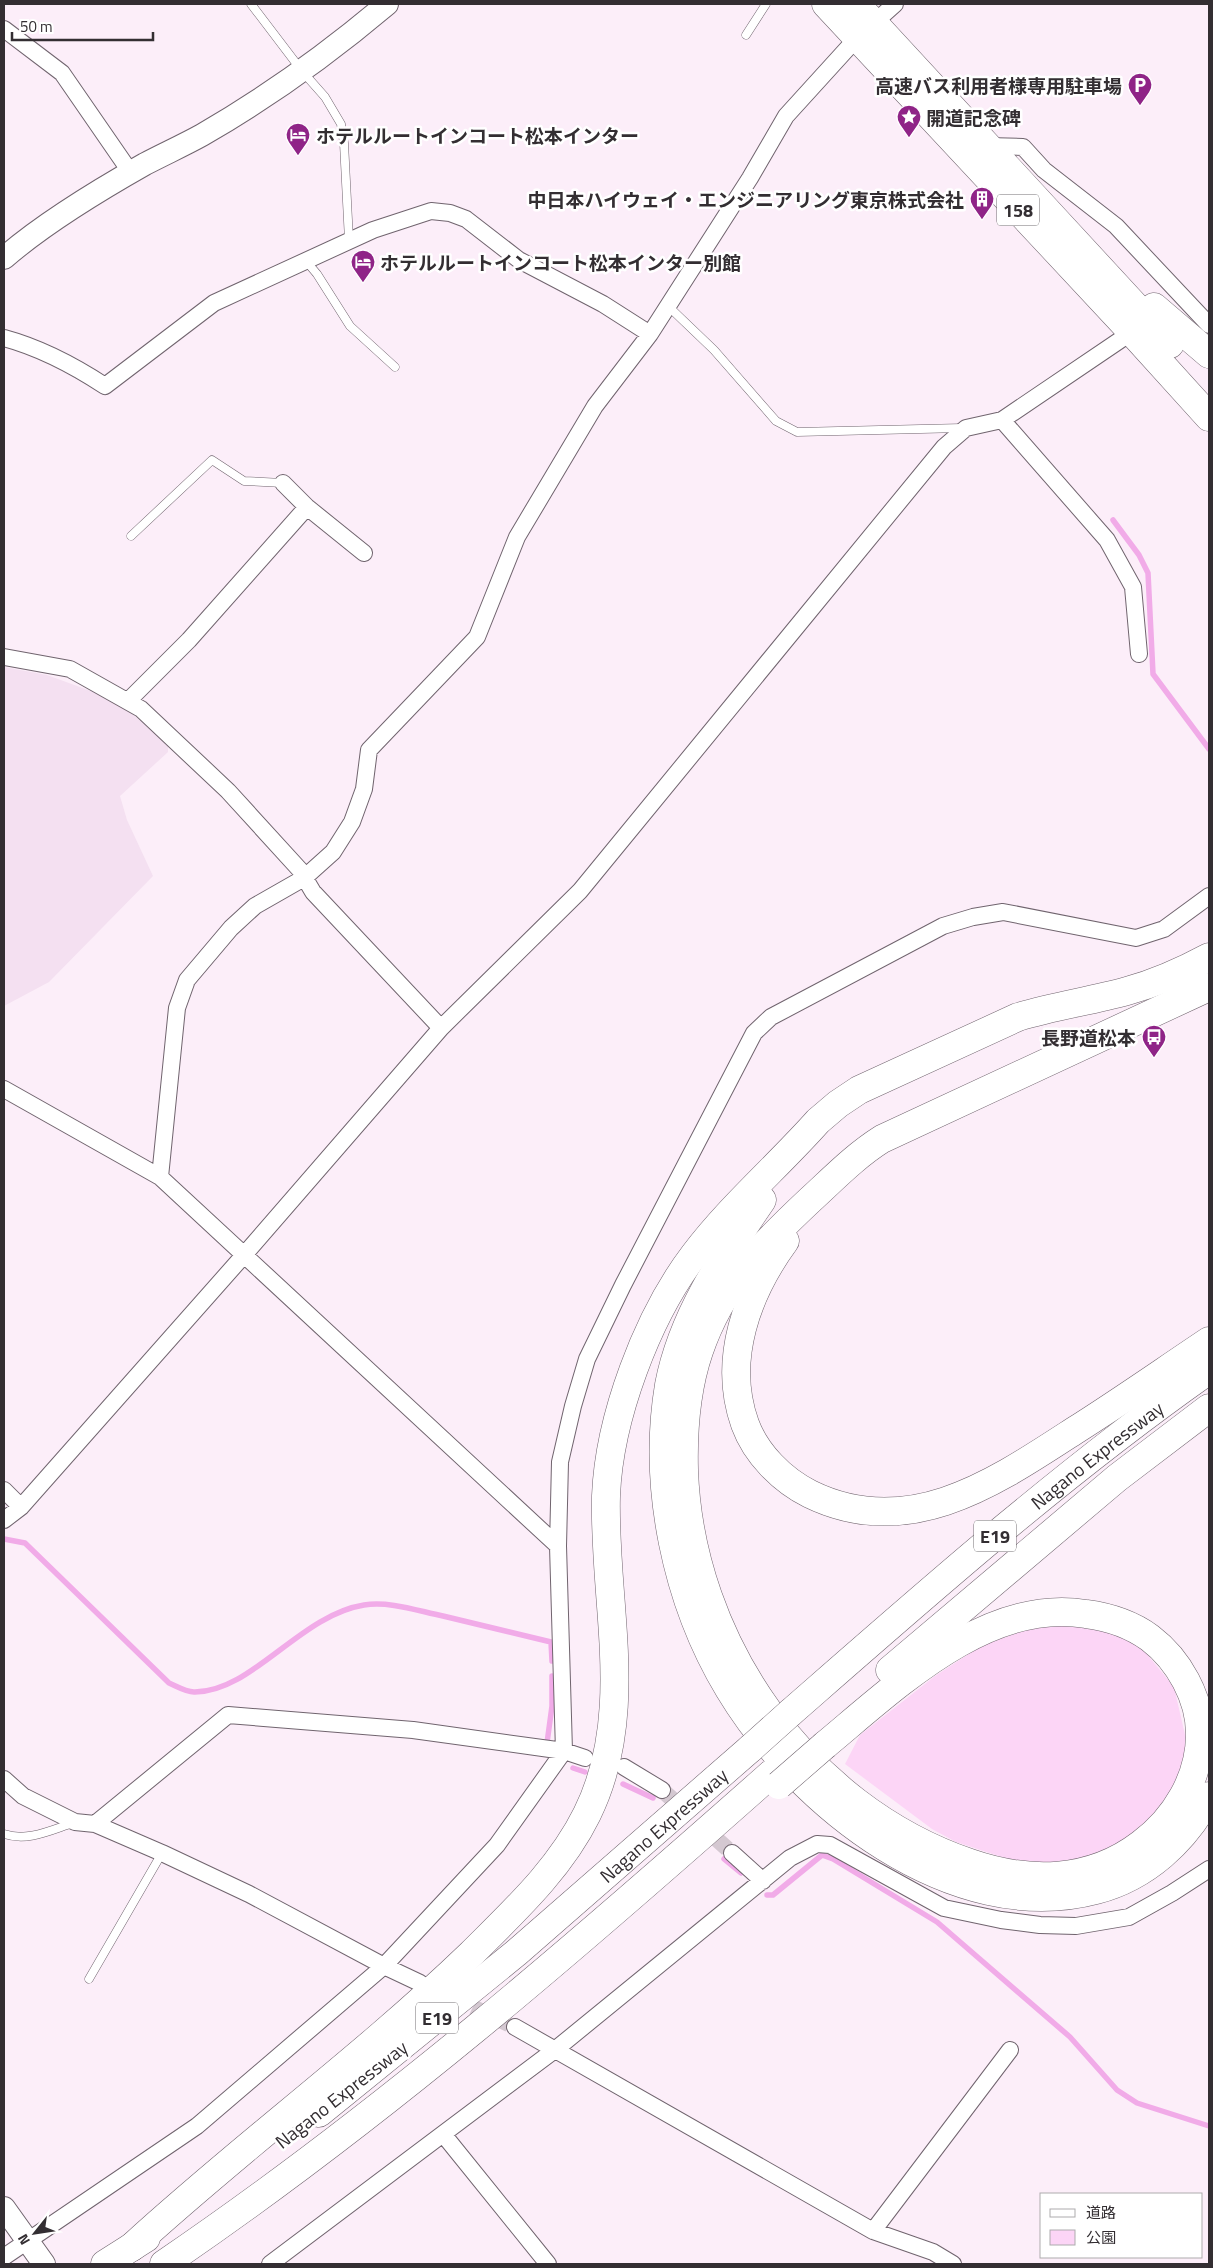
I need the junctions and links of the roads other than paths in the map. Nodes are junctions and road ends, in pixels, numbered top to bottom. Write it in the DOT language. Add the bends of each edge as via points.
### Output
graph roads {
  1 [pos="252,4"];
  2 [pos="387,4"];
  3 [pos="766,4"];
  4 [pos="826,4"];
  5 [pos="856,4"];
  6 [pos="895,4"];
  7 [pos="4,29"];
  8 [pos="865,32"];
  9 [pos="746,35"];
  10 [pos="302,71"];
  11 [pos="987,146"];
  12 [pos="131,173"];
  13 [pos="349,240"];
  14 [pos="1087,252"];
  15 [pos="4,258"];
  16 [pos="306,261"];
  17 [pos="668,306"];
  18 [pos="1209,326"];
  19 [pos="1132,332"];
  20 [pos="650,334"];
  21 [pos="4,338"];
  22 [pos="1209,354"];
  23 [pos="395,367"];
  24 [pos="1209,388"];
  25 [pos="1209,417"];
  26 [pos="1002,420"];
  27 [pos="966,428"];
  28 [pos="283,483"];
  29 [pos="307,507"];
  30 [pos="131,536"];
  31 [pos="364,553"];
  32 [pos="1139,654"];
  33 [pos="4,657"];
  34 [pos="128,701"];
  35 [pos="304,878"];
  36 [pos="1207,903"];
  37 [pos="1209,957"];
  38 [pos="1209,986"];
  39 [pos="1209,1008"];
  40 [pos="441,1028"];
  41 [pos="1040,1066"];
  42 [pos="4,1089"];
  43 [pos="801,1140"];
  44 [pos="848,1164"];
  45 [pos="160,1176"];
  46 [pos="244,1255"];
  47 [pos="1209,1341"];
  48 [pos="1209,1370"];
  49 [pos="1209,1408"];
  50 [pos="4,1490"];
  51 [pos="21,1506"];
  52 [pos="4,1520"];
  53 [pos="558,1546"];
  54 [pos="819,1740"];
  55 [pos="564,1751"];
  56 [pos="585,1758"];
  57 [pos="624,1767"];
  58 [pos="4,1779"];
  59 [pos="662,1790"];
  60 [pos="1209,1796"];
  61 [pos="75,1822"];
  62 [pos="95,1824"];
  63 [pos="4,1834"];
  64 [pos="162,1853"];
  65 [pos="732,1853"];
  66 [pos="1209,1870"];
  67 [pos="763,1881"];
  68 [pos="384,1966"];
  69 [pos="89,1979"];
  70 [pos="420,1983"];
  71 [pos="515,2027"];
  72 [pos="556,2049"];
  73 [pos="1010,2050"];
  74 [pos="442,2134"];
  75 [pos="4,2208"];
  76 [pos="873,2231"];
  77 [pos="28,2243"];
  78 [pos="132,2248"];
  79 [pos="4,2257"];
  80 [pos="44,2264"];
  81 [pos="105,2264"];
  82 [pos="164,2264"];
  83 [pos="270,2264"];
  84 [pos="548,2264"];
  85 [pos="953,2264"];
  1 -- 10 [label="lane"];
  2 -- 10 [label="street"];
  3 -- 9 [label="lane"];
  4 -- 8 [label="highway, 158"];
  5 -- 8 [label="highway, 158"];
  6 -- 8 [label="street"];
  7 -- 12 [label="street" via="62,73"];
  8 -- 11 [label="highway, 158"];
  8 -- 17 [label="street" via="786,116"];
  8 -- 19 [label="highway, 158"];
  10 -- 12 [label="street" via="201,136"];
  10 -- 13 [label="lane" via="325,97 341,124"];
  11 -- 14 [label="highway, 158"];
  11 -- 18 [label="street" via="1023,147 1044,170 1116,226"];
  12 -- 15 [label="street"];
  13 -- 16 [label="street"];
  13 -- 20 [label="street" via="421,213 450,213 481,229 519,260 603,304"];
  14 -- 22 [label="highway"];
  14 -- 24 [label="highway, 158"];
  16 -- 21 [label="street" via="214,303 105,386 45,352"];
  16 -- 23 [label="lane" via="318,274 350,326"];
  17 -- 20 [label="street"];
  17 -- 27 [label="lane" via="714,350 776,421 797,432"];
  19 -- 25 [label="highway, 158"];
  19 -- 26 [label="street"];
  20 -- 35 [label="street" via="595,406 517,538 477,638 369,750 364,789 352,822 333,852"];
  26 -- 27 [label="street"];
  26 -- 32 [label="street" via="1107,540 1133,587"];
  27 -- 40 [label="street" via="944,447 580,890"];
  28 -- 29 [label="street"];
  28 -- 30 [label="lane" via="244,481 212,460"];
  29 -- 31 [label="street"];
  29 -- 34 [label="street" via="189,640"];
  33 -- 34 [label="street" via="70,669"];
  34 -- 35 [label="street" via="228,791"];
  35 -- 40 [label="street" via="313,892"];
  35 -- 45 [label="street" via="255,906 231,928 187,980 177,1008"];
  36 -- 53 [label="street" via="1164,929 1136,938 1003,912 973,917 943,926 780,1012 754,1033 587,1359 560,1462"];
  37 -- 43 [label="highway" via="1156,982 1018,1018 859,1090 838,1104"];
  38 -- 41 [label="highway"];
  39 -- 41 [label="highway"];
  40 -- 46 [label="street"];
  41 -- 44 [label="highway" via="882,1139"];
  42 -- 45 [label="street"];
  43 -- 60 [label="highway" via="703,1292 679,1350 668,1392 663,1454 671,1535 692,1608 728,1688 772,1750 837,1812 906,1859 974,1887 1041,1898 1075,1896 1106,1888 1131,1878 1155,1862 1197,1819"];
  43 -- 78 [label="highway" via="694,1254 660,1311 628,1383 612,1450 606,1494 616,1701 612,1738 602,1779 576,1835 540,1885 422,2001 196,2189"];
  44 -- 47 [label="highway" via="799,1222 764,1273 746,1316 737,1352 735,1380 739,1408 749,1434 764,1457 781,1475 824,1501 874,1512 930,1507 957,1498 1022,1465"];
  44 -- 54 [label="highway" via="738,1273 710,1325 690,1387 684,1456 689,1526 708,1598 725,1640 744,1674 789,1738 821,1773 851,1799 900,1831 952,1857 1018,1876 1050,1877 1090,1871 1126,1855 1151,1837 1182,1800 1198,1756 1200,1732 1190,1691 1169,1656 1155,1642 1121,1622 1078,1612 1057,1612 1011,1621 957,1644"];
  45 -- 46 [label="street"];
  46 -- 51 [label="street"];
  46 -- 53 [label="street"];
  48 -- 78 [label="highway, Nagano Expressway / E19, bridge" via="1153,1410 1016,1519 569,1908 367,2076"];
  49 -- 54 [label="highway, Nagano Expressway / E19" via="1044,1538"];
  50 -- 51 [label="street"];
  51 -- 52 [label="street"];
  53 -- 55 [label="street"];
  54 -- 82 [label="highway, Nagano Expressway / E19" via="380,2108"];
  55 -- 56 [label="street"];
  55 -- 62 [label="street" via="413,1730 228,1715"];
  55 -- 68 [label="street" via="497,1845"];
  57 -- 59 [label="street"];
  58 -- 61 [label="street" via="23,1796"];
  61 -- 62 [label="street"];
  61 -- 63 [label="lane" via="33,1836"];
  62 -- 64 [label="street"];
  64 -- 68 [label="street" via="249,1894"];
  64 -- 69 [label="lane"];
  65 -- 67 [label="street"];
  66 -- 67 [label="street" via="1129,1917 1076,1926 1001,1920 944,1908 830,1844 817,1844 790,1858"];
  67 -- 72 [label="street"];
  68 -- 70 [label="street"];
  68 -- 77 [label="street" via="197,2126"];
  71 -- 72 [label="street"];
  72 -- 74 [label="street"];
  72 -- 76 [label="street"];
  73 -- 76 [label="street"];
  74 -- 83 [label="street"];
  74 -- 84 [label="street"];
  75 -- 77 [label="street"];
  76 -- 85 [label="street" via="933,2252"];
  77 -- 79 [label="street"];
  77 -- 80 [label="street"];
  78 -- 81 [label="highway, Nagano Expressway / E19"];
}
